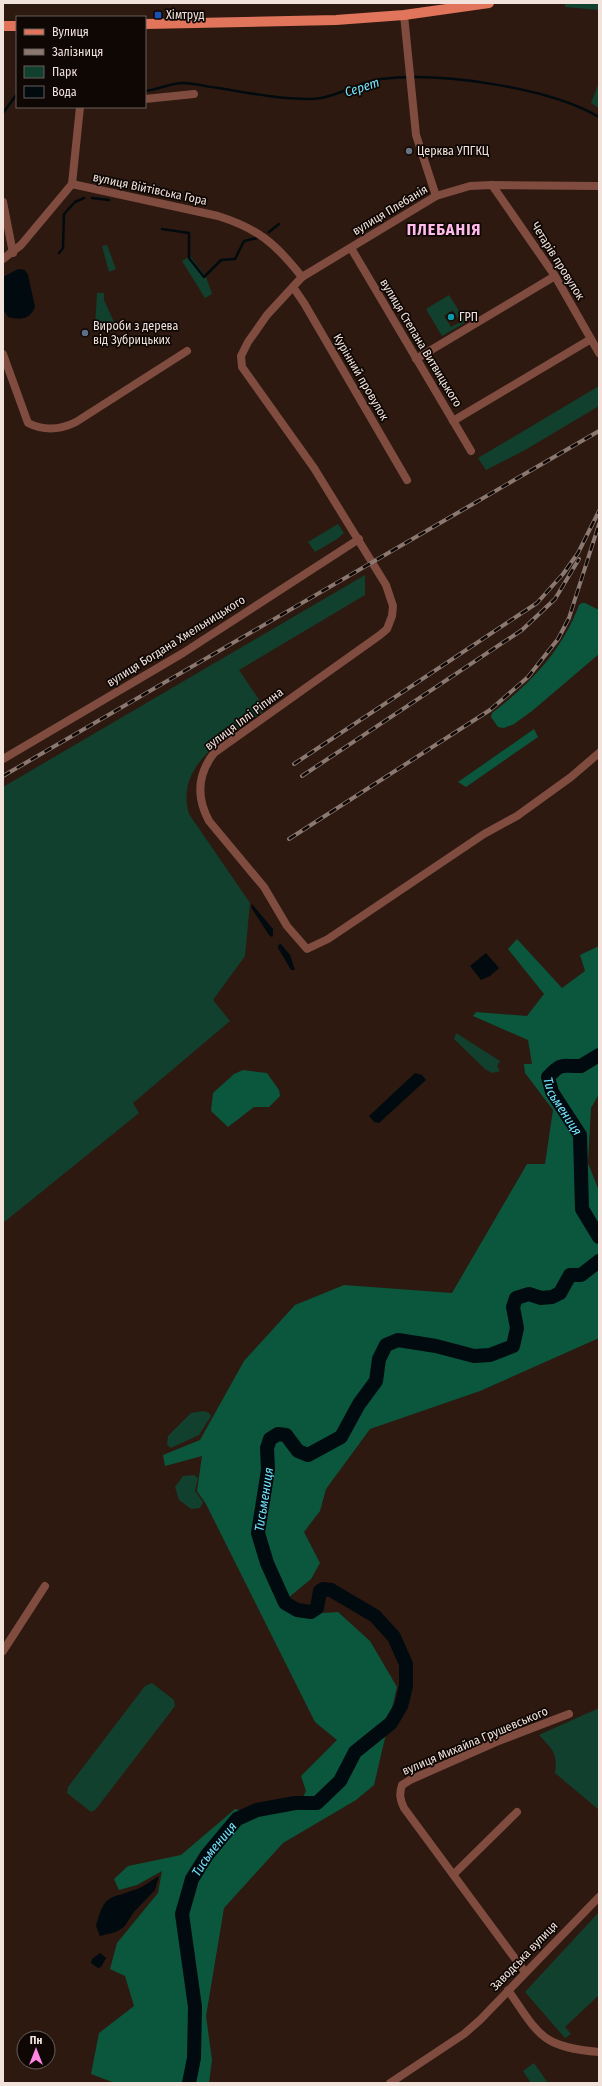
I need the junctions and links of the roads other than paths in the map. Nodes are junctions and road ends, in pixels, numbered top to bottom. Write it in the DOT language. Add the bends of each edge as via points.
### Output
graph roads {
  1 [pos="489,3"];
  2 [pos="404,15"];
  3 [pos="146,24"];
  4 [pos="3,26"];
  5 [pos="16,26"];
  6 [pos="194,94"];
  7 [pos="146,99"];
  8 [pos="80,108"];
  9 [pos="72,184"];
  10 [pos="492,185"];
  11 [pos="599,186"];
  12 [pos="436,196"];
  13 [pos="3,205"];
  14 [pos="351,248"];
  15 [pos="13,252"];
  16 [pos="3,259"];
  17 [pos="555,276"];
  18 [pos="302,277"];
  19 [pos="293,287"];
  20 [pos="591,339"];
  21 [pos="187,351"];
  22 [pos="599,353"];
  23 [pos="3,354"];
  24 [pos="241,356"];
  25 [pos="416,359"];
  26 [pos="453,422"];
  27 [pos="471,451"];
  28 [pos="407,480"];
  29 [pos="359,539"];
  30 [pos="599,753"];
  31 [pos="3,759"];
  32 [pos="46,1586"];
  33 [pos="3,1651"];
  34 [pos="569,1714"];
  35 [pos="517,1812"];
  36 [pos="454,1874"];
  37 [pos="599,1897"];
  38 [pos="525,1972"];
  39 [pos="508,1990"];
  40 [pos="599,2052"];
  41 [pos="390,2083"];
  1 -- 2 [label="main road"];
  2 -- 3 [label="main road" via="318,21"];
  2 -- 12 [label="street" via="416,135"];
  4 -- 5 [label="main road"];
  6 -- 7 [label="street"];
  8 -- 9 [label="street"];
  9 -- 15 [label="street"];
  9 -- 18 [label="street, вулиця Війтівська Гора" via="218,216 249,227 285,256"];
  10 -- 11 [label="street, вулиця Плебанія"];
  10 -- 12 [label="street, вулиця Плебанія" via="470,186"];
  10 -- 17 [label="street, Четарів провулок"];
  12 -- 14 [label="street, вулиця Плебанія"];
  13 -- 15 [label="street"];
  14 -- 18 [label="street, вулиця Плебанія"];
  14 -- 25 [label="street, вулиця Степана Витвицького"];
  15 -- 16 [label="street"];
  17 -- 20 [label="street, Четарів провулок"];
  17 -- 25 [label="street"];
  18 -- 19 [label="street, вулиця Плебанія"];
  19 -- 24 [label="street, вулиця Плебанія" via="267,315"];
  19 -- 28 [label="street, Курінний провулок"];
  20 -- 22 [label="street, Четарів провулок"];
  20 -- 26 [label="street"];
  21 -- 23 [label="street" via="76,422 55,429 28,422"];
  24 -- 29 [label="street, вулиця Іллі Ріпина" via="245,373 314,468"];
  25 -- 26 [label="street, вулиця Степана Витвицького"];
  26 -- 27 [label="street, вулиця Степана Витвицького"];
  29 -- 30 [label="street, вулиця Іллі Ріпина" via="390,596 393,611 387,629 214,753 203,770 199,790 209,821 264,887 287,926 307,949 328,939 484,834 517,816"];
  29 -- 31 [label="street, вулиця Богдана Хмельницького" via="183,653"];
  32 -- 33 [label="street"];
  34 -- 36 [label="street, вулиця Михайла Грушевського" via="496,1742 402,1785 400,1799 404,1808"];
  35 -- 36 [label="street"];
  36 -- 38 [label="street, вулиця Михайла Грушевського"];
  37 -- 38 [label="street, Заводська вулиця"];
  38 -- 39 [label="street, Заводська вулиця"];
  39 -- 40 [label="street" via="547,2040 572,2050"];
  39 -- 41 [label="street, Заводська вулиця" via="466,2032"];
}
